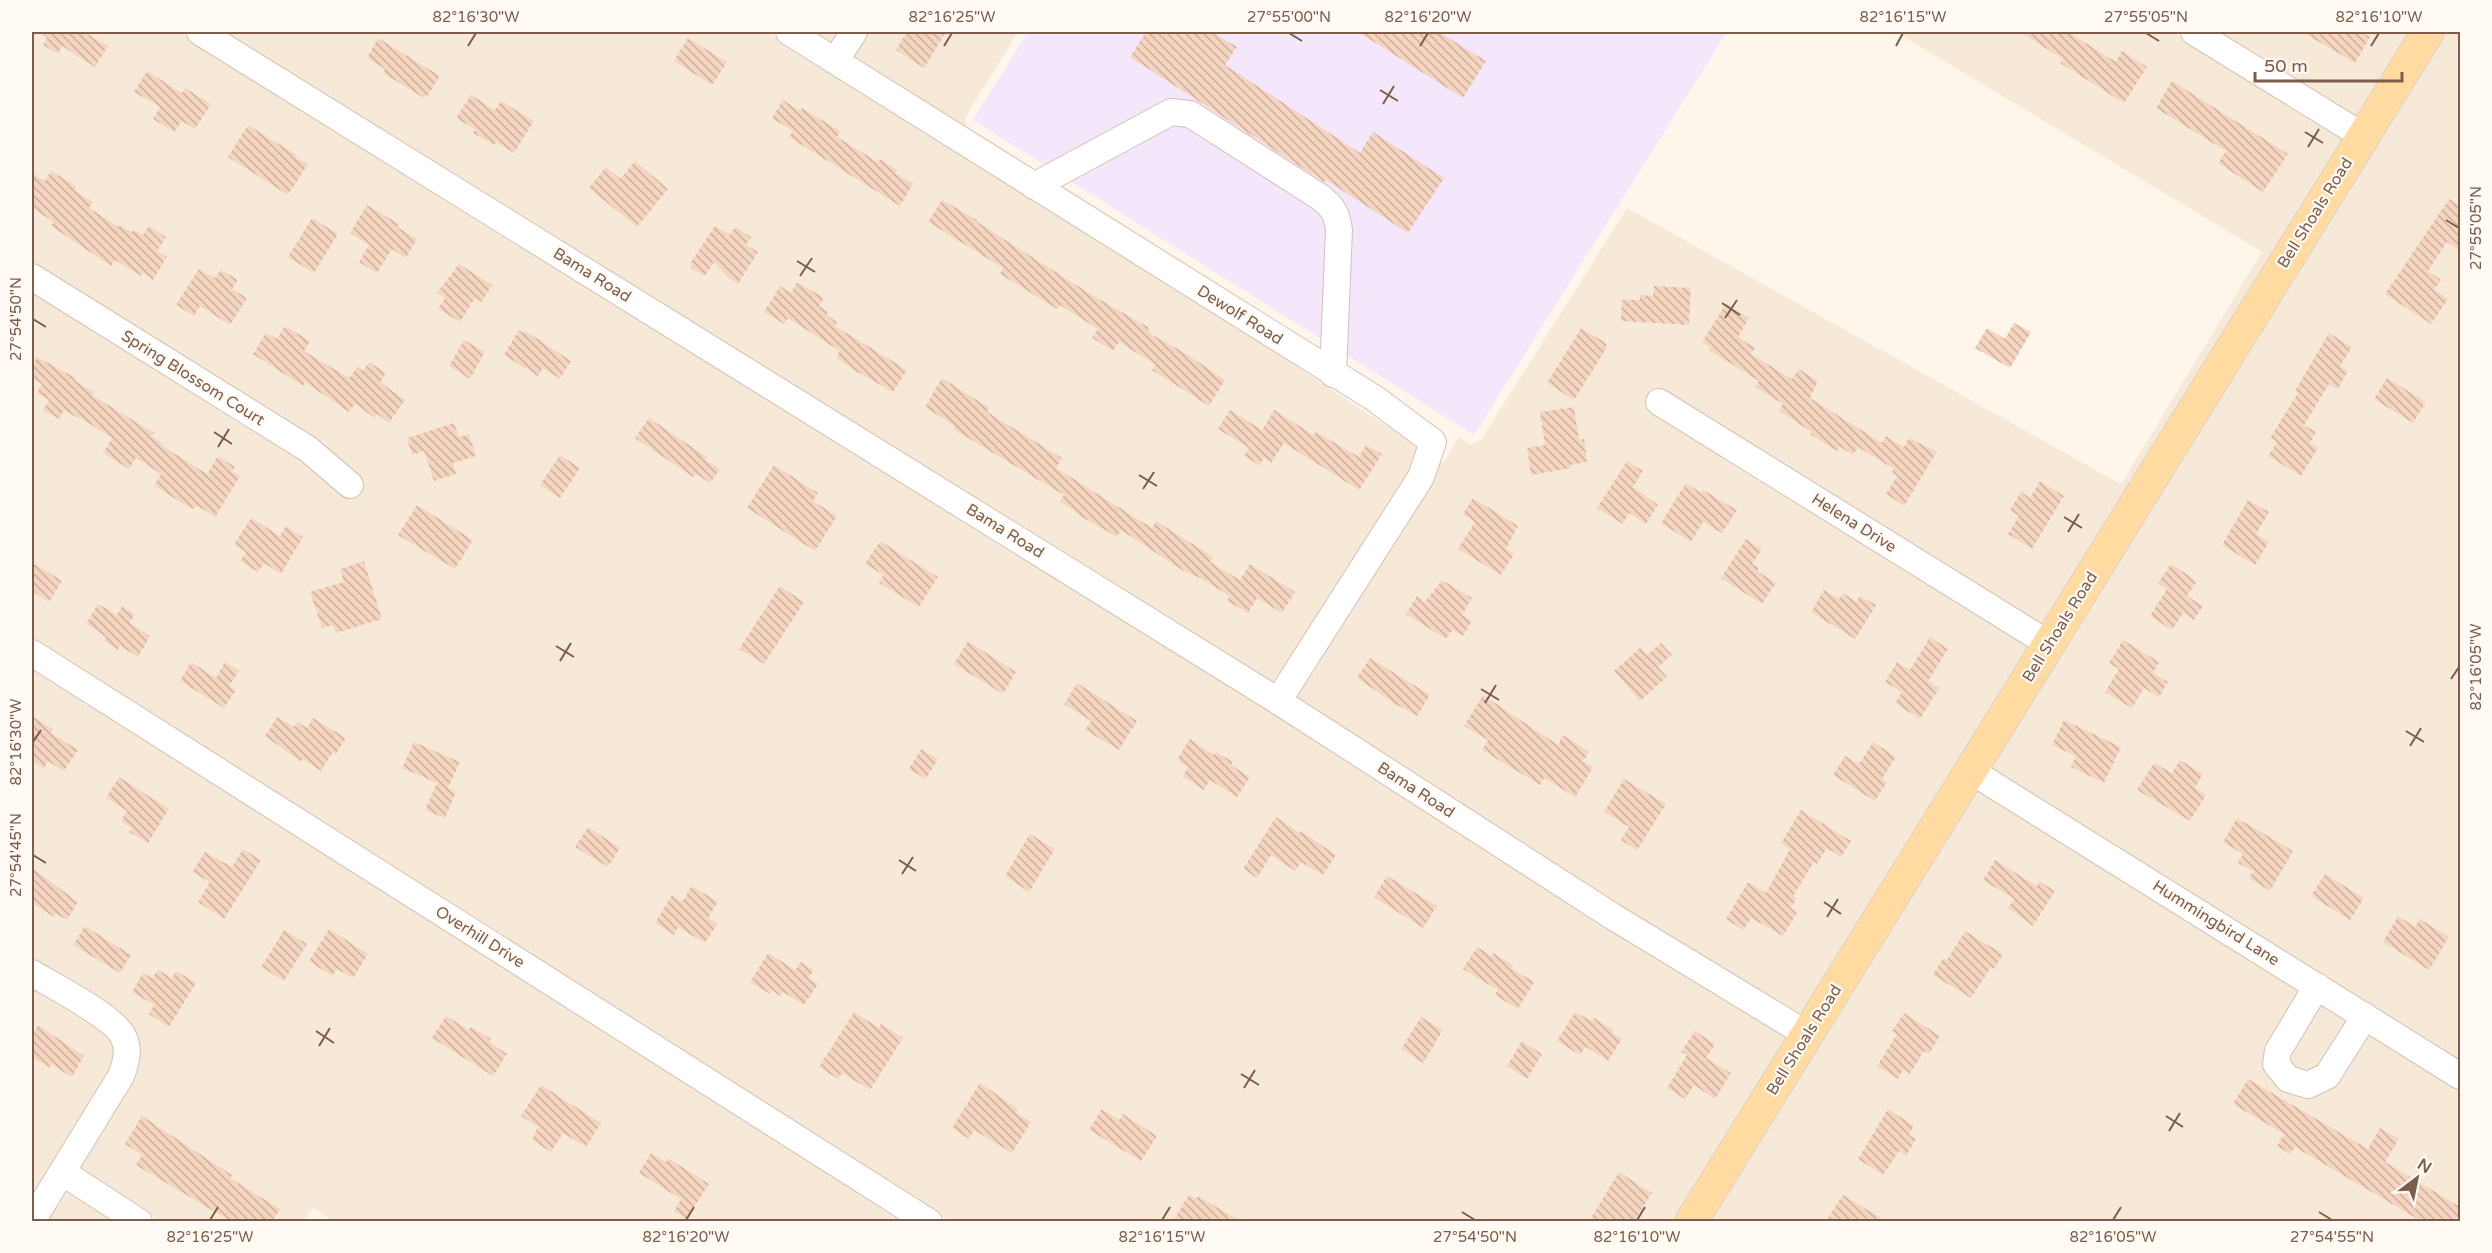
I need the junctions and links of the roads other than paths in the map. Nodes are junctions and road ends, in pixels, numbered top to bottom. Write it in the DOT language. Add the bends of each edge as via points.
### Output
graph roads {
  1 [pos="200,32"];
  2 [pos="789,32"];
  3 [pos="854,32"];
  4 [pos="2194,32"];
  5 [pos="2428,32"];
  6 [pos="835,61"];
  7 [pos="2363,136"];
  8 [pos="1034,186"];
  9 [pos="32,276"];
  10 [pos="1334,374"];
  11 [pos="1659,402"];
  12 [pos="350,485"];
  13 [pos="2049,644"];
  14 [pos="32,653"];
  15 [pos="1278,701"];
  16 [pos="1971,771"];
  17 [pos="32,973"];
  18 [pos="2317,986"];
  19 [pos="2364,1016"];
  20 [pos="1808,1035"];
  21 [pos="2460,1076"];
  22 [pos="62,1172"];
  23 [pos="32,1221"];
  24 [pos="139,1221"];
  25 [pos="928,1221"];
  26 [pos="1691,1221"];
  1 -- 15 [label="street, Bama Road"];
  2 -- 6 [label="street, Dewolf Road"];
  3 -- 6 [label="street"];
  4 -- 7 [label="street"];
  5 -- 7 [label="main road, Bell Shoals Road"];
  6 -- 8 [label="street, Dewolf Road"];
  7 -- 13 [label="main road, Bell Shoals Road"];
  8 -- 10 [label="street, Dewolf Road"];
  8 -- 10 [label="street" via="1171,112 1190,114 1320,197 1337,215"];
  9 -- 12 [label="street, Spring Blossom Court" via="308,449"];
  10 -- 15 [label="street, Dewolf Road" via="1433,442 1421,477"];
  11 -- 13 [label="street, Helena Drive"];
  13 -- 16 [label="main road, Bell Shoals Road"];
  14 -- 25 [label="street, Overhill Drive"];
  15 -- 20 [label="street, Bama Road" via="1612,916"];
  16 -- 18 [label="street, Hummingbird Lane"];
  16 -- 20 [label="main road, Bell Shoals Road"];
  17 -- 22 [label="street" via="114,1024 124,1037 127,1050 121,1076"];
  18 -- 19 [label="street, Hummingbird Lane"];
  18 -- 19 [label="street" via="2278,1051 2276,1064 2288,1079 2308,1085 2327,1076"];
  19 -- 21 [label="street, Hummingbird Lane"];
  20 -- 26 [label="main road, Bell Shoals Road"];
  22 -- 23 [label="street"];
  22 -- 24 [label="street"];
}
